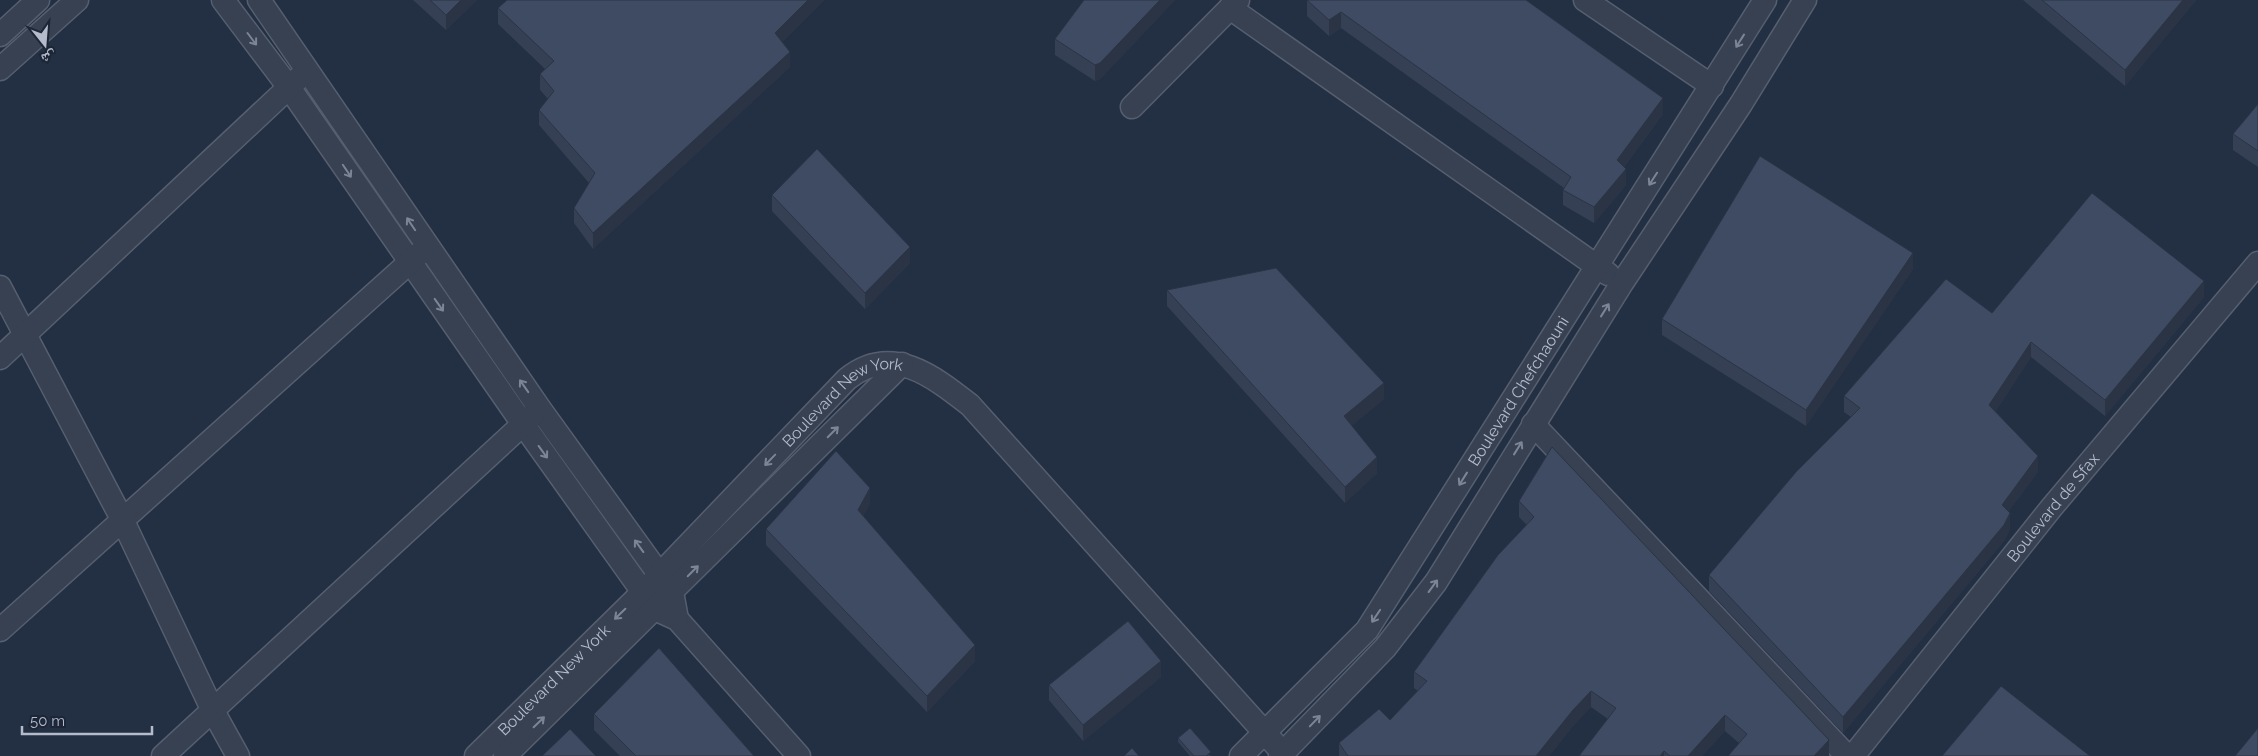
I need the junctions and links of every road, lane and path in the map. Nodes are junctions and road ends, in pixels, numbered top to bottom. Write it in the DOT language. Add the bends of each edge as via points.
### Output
graph roads {
  1 [pos="38,0"];
  2 [pos="77,0"];
  3 [pos="223,0"];
  4 [pos="259,0"];
  5 [pos="1585,0"];
  6 [pos="1766,0"];
  7 [pos="1805,0"];
  8 [pos="1234,4"];
  9 [pos="0,35"];
  10 [pos="0,69"];
  11 [pos="308,70"];
  12 [pos="288,86"];
  13 [pos="1712,86"];
  14 [pos="1132,107"];
  15 [pos="427,248"];
  16 [pos="410,262"];
  17 [pos="2258,263"];
  18 [pos="1597,267"];
  19 [pos="1622,283"];
  20 [pos="0,287"];
  21 [pos="25,334"];
  22 [pos="0,358"];
  23 [pos="540,409"];
  24 [pos="522,424"];
  25 [pos="1533,424"];
  26 [pos="122,519"];
  27 [pos="666,583"];
  28 [pos="649,600"];
  29 [pos="677,619"];
  30 [pos="0,630"];
  31 [pos="213,710"];
  32 [pos="1263,733"];
  33 [pos="1282,755"];
  34 [pos="163,756"];
  35 [pos="238,756"];
  36 [pos="476,756"];
  37 [pos="505,756"];
  38 [pos="799,756"];
  39 [pos="1241,756"];
  40 [pos="1848,756"];
  41 [pos="1853,756"];
  1 -- 9 [label="street"];
  2 -- 10 [label="street"];
  3 -- 12 [label="street, one-way"];
  4 -- 11 [label="street"];
  5 -- 13 [label="street"];
  6 -- 13 [label="street, Boulevard Chefchaouni, one-way"];
  7 -- 19 [label="street, Boulevard Chefchaouni" via="1741,104"];
  8 -- 14 [label="street"];
  8 -- 18 [label="street"];
  11 -- 12 [label="street"];
  15 -- 11 [label="street, one-way"];
  12 -- 16 [label="street, one-way"];
  12 -- 21 [label="street"];
  13 -- 18 [label="street, Boulevard Chefchaouni, one-way"];
  15 -- 16 [label="street"];
  23 -- 15 [label="street, one-way"];
  16 -- 24 [label="street, one-way"];
  16 -- 26 [label="street"];
  17 -- 41 [label="street, Boulevard de Sfax" via="2052,508"];
  18 -- 19 [label="street"];
  18 -- 32 [label="street, Boulevard Chefchaouni, one-way" via="1367,630"];
  25 -- 19 [label="street, Boulevard Chefchaouni, one-way"];
  20 -- 21 [label="street"];
  21 -- 22 [label="street"];
  21 -- 26 [label="street"];
  23 -- 24 [label="street"];
  27 -- 23 [label="street, one-way"];
  24 -- 28 [label="street, one-way"];
  24 -- 31 [label="street"];
  33 -- 25 [label="street, Boulevard Chefchaouni, one-way" via="1373,662 1436,582"];
  25 -- 40 [label="street"];
  26 -- 30 [label="street"];
  26 -- 31 [label="street"];
  27 -- 28 [label="street, Boulevard New York"];
  27 -- 29 [label="street"];
  27 -- 32 [label="street, Boulevard New York" via="902,364 935,378 970,405"];
  28 -- 29 [label="street"];
  28 -- 36 [label="street, Boulevard New York, one-way"];
  37 -- 28 [label="street, Boulevard New York, one-way"];
  29 -- 38 [label="street"];
  31 -- 34 [label="street"];
  31 -- 35 [label="street"];
  32 -- 33 [label="street"];
  32 -- 39 [label="street, Boulevard Chefchaouni"];
}
